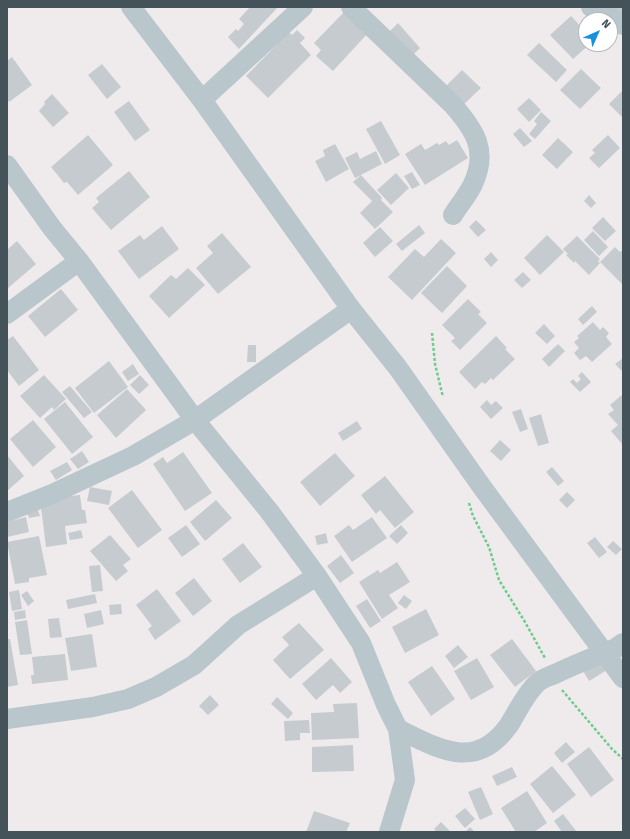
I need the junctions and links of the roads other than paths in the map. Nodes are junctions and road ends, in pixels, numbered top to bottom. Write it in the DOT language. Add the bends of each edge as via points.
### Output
graph roads {
  1 [pos="131,7"];
  2 [pos="303,7"];
  3 [pos="351,7"];
  4 [pos="591,7"];
  5 [pos="623,25"];
  6 [pos="202,100"];
  7 [pos="7,165"];
  8 [pos="453,215"];
  9 [pos="79,261"];
  10 [pos="351,309"];
  11 [pos="7,314"];
  12 [pos="195,420"];
  13 [pos="7,512"];
  14 [pos="317,576"];
  15 [pos="623,643"];
  16 [pos="604,653"];
  17 [pos="623,678"];
  18 [pos="7,719"];
  19 [pos="398,729"];
  20 [pos="389,832"];
  1 -- 6 [label="street"];
  2 -- 6 [label="street"];
  3 -- 8 [label="street" via="452,104 467,121 478,140 480,162 473,184"];
  4 -- 5 [label="street"];
  6 -- 10 [label="street"];
  7 -- 9 [label="street"];
  9 -- 11 [label="street"];
  9 -- 12 [label="street"];
  10 -- 12 [label="street"];
  10 -- 16 [label="street" via="398,368"];
  12 -- 13 [label="street" via="133,456"];
  12 -- 14 [label="street" via="269,511"];
  14 -- 18 [label="street" via="238,625 194,665 128,700"];
  14 -- 19 [label="street" via="361,643"];
  15 -- 16 [label="street"];
  16 -- 17 [label="street"];
  16 -- 19 [label="street" via="539,682 528,693 508,726 492,745 478,752 444,749"];
  19 -- 20 [label="street" via="405,780"];
}
